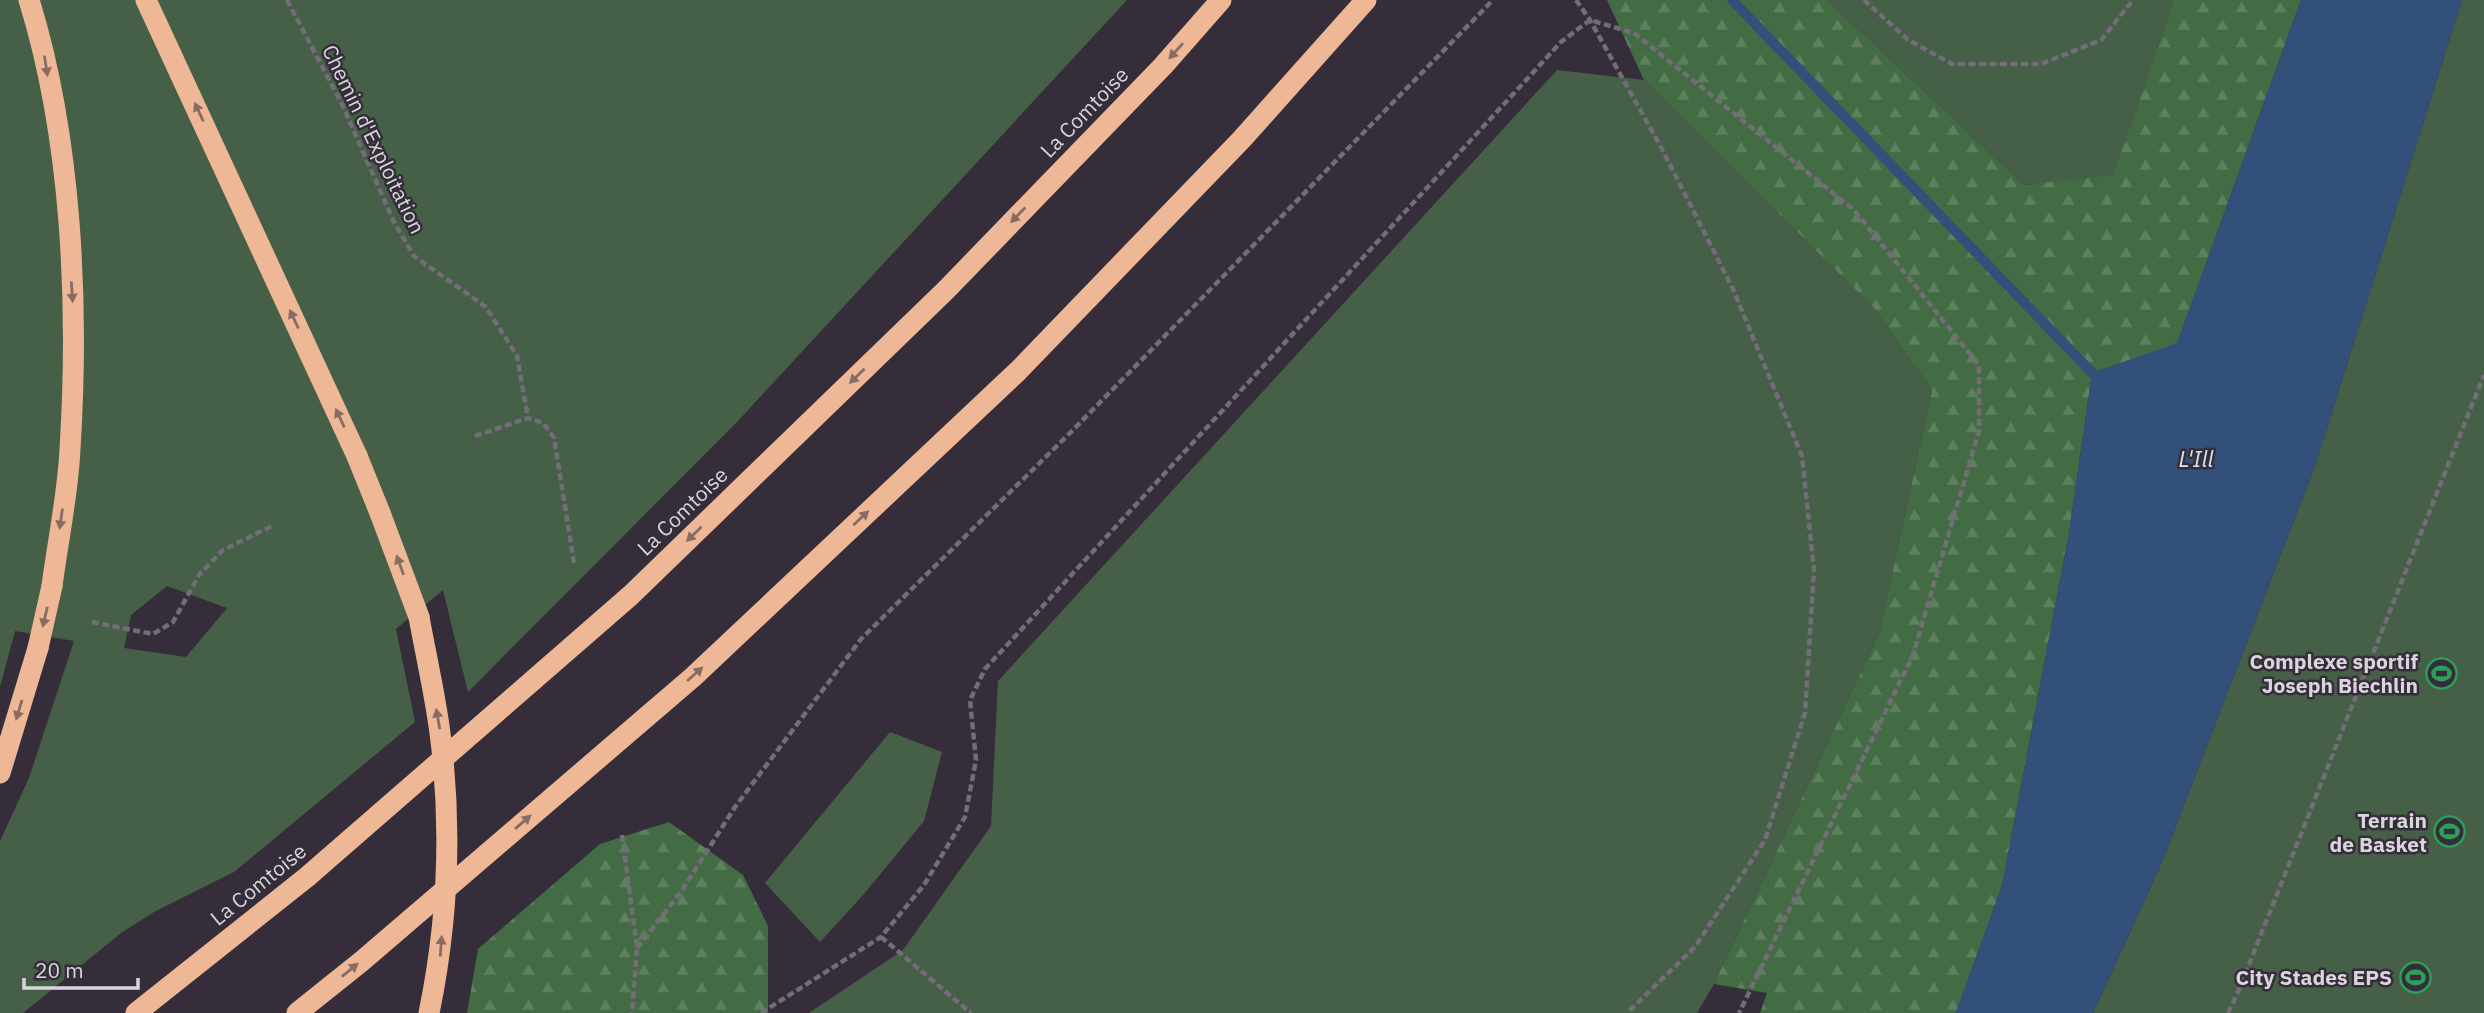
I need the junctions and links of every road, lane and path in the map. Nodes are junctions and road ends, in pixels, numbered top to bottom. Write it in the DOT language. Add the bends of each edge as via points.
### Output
graph roads {
  1 [pos="29,0"];
  2 [pos="146,0"];
  3 [pos="287,0"];
  4 [pos="1221,0"];
  5 [pos="1366,0"];
  6 [pos="1493,0"];
  7 [pos="1576,0"];
  8 [pos="1864,0"];
  9 [pos="2133,0"];
  10 [pos="1590,20"];
  11 [pos="2484,375"];
  12 [pos="528,418"];
  13 [pos="475,436"];
  14 [pos="272,526"];
  15 [pos="574,563"];
  16 [pos="92,622"];
  17 [pos="0,773"];
  18 [pos="622,835"];
  19 [pos="881,937"];
  20 [pos="638,948"];
  21 [pos="136,1013"];
  22 [pos="297,1013"];
  23 [pos="429,1013"];
  24 [pos="632,1013"];
  25 [pos="761,1013"];
  26 [pos="971,1013"];
  27 [pos="1627,1013"];
  28 [pos="1739,1013"];
  29 [pos="2228,1013"];
  1 -- 17 [label="highway, one-way, bridge" via="43,44 62,161 73,301 70,450 52,586"];
  23 -- 2 [label="highway, one-way, bridge" via="439,961 448,841 440,733 419,617 357,456"];
  3 -- 12 [label="path, Chemin d'Exploitation" via="414,256 486,307 517,356"];
  4 -- 21 [label="highway, La Comtoise, one-way" via="946,290 631,595 307,877"];
  22 -- 5 [label="highway, one-way" via="693,677 1008,380 1242,139"];
  6 -- 20 [label="path" via="861,639 735,807 681,892"];
  7 -- 10 [label="path"];
  8 -- 9 [label="path" via="1907,39 1952,64 2041,64 2101,40"];
  10 -- 19 [label="path" via="1561,42 985,669 970,700 976,760 965,817 924,885"];
  10 -- 27 [label="path" via="1733,289 1802,456 1814,570 1805,713 1765,840 1695,947"];
  10 -- 28 [label="path" via="1634,33 1854,210 1979,365 1979,431 1913,655"];
  11 -- 29 [label="path"];
  12 -- 13 [label="path"];
  12 -- 15 [label="path" via="543,423 554,438"];
  14 -- 16 [label="path" via="223,550 199,575 173,622 153,634"];
  18 -- 20 [label="path"];
  19 -- 25 [label="path"];
  19 -- 26 [label="path"];
  20 -- 24 [label="path"];
}
